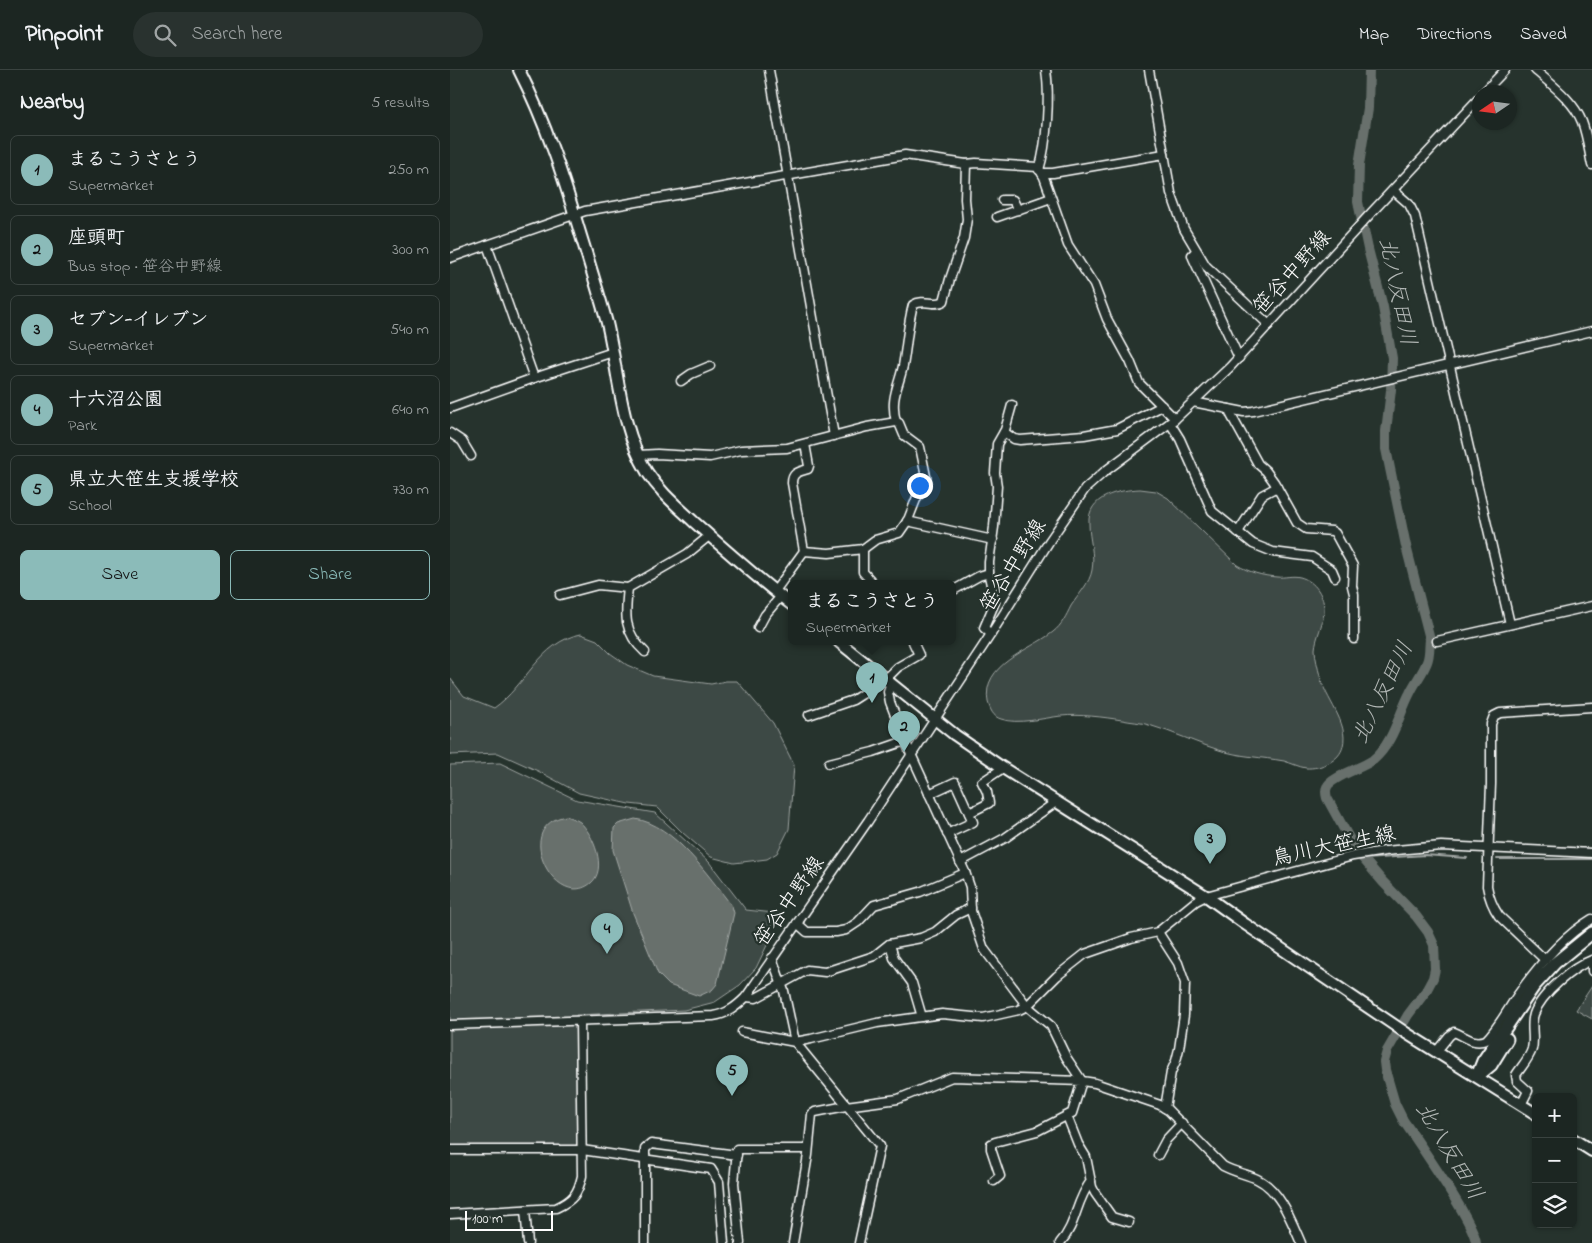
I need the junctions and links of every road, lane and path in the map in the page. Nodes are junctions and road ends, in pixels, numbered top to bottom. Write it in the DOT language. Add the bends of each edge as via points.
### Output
graph roads {
  1 [pos="518,70"];
  2 [pos="770,70"];
  3 [pos="1046,70"];
  4 [pos="1149,70"];
  5 [pos="1505,70"];
  6 [pos="1535,70"];
  7 [pos="1491,85"];
  8 [pos="1472,106"];
  9 [pos="1164,154"];
  10 [pos="966,164"];
  11 [pos="1592,165"];
  12 [pos="1040,172"];
  13 [pos="788,176"];
  14 [pos="1393,190"];
  15 [pos="1051,198"];
  16 [pos="1002,200"];
  17 [pos="1018,210"];
  18 [pos="575,214"];
  19 [pos="997,217"];
  20 [pos="487,245"];
  21 [pos="1196,251"];
  22 [pos="450,258"];
  23 [pos="1269,325"];
  24 [pos="1592,331"];
  25 [pos="613,352"];
  26 [pos="1239,358"];
  27 [pos="1449,364"];
  28 [pos="710,366"];
  29 [pos="534,378"];
  30 [pos="681,381"];
  31 [pos="1193,402"];
  32 [pos="1012,405"];
  33 [pos="1162,406"];
  34 [pos="450,408"];
  35 [pos="1229,409"];
  36 [pos="1172,421"];
  37 [pos="896,422"];
  38 [pos="1004,432"];
  39 [pos="450,433"];
  40 [pos="834,436"];
  41 [pos="805,444"];
  42 [pos="638,455"];
  43 [pos="471,456"];
  44 [pos="1277,487"];
  45 [pos="907,521"];
  46 [pos="1238,532"];
  47 [pos="709,536"];
  48 [pos="992,540"];
  49 [pos="863,549"];
  50 [pos="804,551"];
  51 [pos="990,573"];
  52 [pos="1335,577"];
  53 [pos="870,580"];
  54 [pos="628,588"];
  55 [pos="956,589"];
  56 [pos="560,594"];
  57 [pos="778,594"];
  58 [pos="788,602"];
  59 [pos="1592,606"];
  60 [pos="1510,624"];
  61 [pos="758,628"];
  62 [pos="991,634"];
  63 [pos="1354,639"];
  64 [pos="1437,641"];
  65 [pos="843,645"];
  66 [pos="914,645"];
  67 [pos="645,652"];
  68 [pos="888,681"];
  69 [pos="1592,706"];
  70 [pos="809,715"];
  71 [pos="935,720"];
  72 [pos="905,741"];
  73 [pos="911,755"];
  74 [pos="829,763"];
  75 [pos="1003,768"];
  76 [pos="929,794"];
  77 [pos="1056,802"];
  78 [pos="969,813"];
  79 [pos="947,834"];
  80 [pos="1488,848"];
  81 [pos="1592,853"];
  82 [pos="960,862"];
  83 [pos="965,874"];
  84 [pos="1206,896"];
  85 [pos="970,908"];
  86 [pos="1592,919"];
  87 [pos="797,923"];
  88 [pos="1158,932"];
  89 [pos="1592,933"];
  90 [pos="1592,942"];
  91 [pos="890,944"];
  92 [pos="772,958"];
  93 [pos="1545,960"];
  94 [pos="1592,961"];
  95 [pos="1592,970"];
  96 [pos="782,985"];
  97 [pos="746,997"];
  98 [pos="1026,1006"];
  99 [pos="922,1017"];
  100 [pos="580,1021"];
  101 [pos="450,1025"];
  102 [pos="742,1032"];
  103 [pos="795,1042"];
  104 [pos="1436,1052"];
  105 [pos="1478,1076"];
  106 [pos="1082,1081"];
  107 [pos="1521,1105"];
  108 [pos="846,1106"];
  109 [pos="1165,1108"];
  110 [pos="1532,1112"];
  111 [pos="1066,1116"];
  112 [pos="1182,1123"];
  113 [pos="1577,1142"];
  114 [pos="808,1149"];
  115 [pos="450,1150"];
  116 [pos="582,1150"];
  117 [pos="1592,1151"];
  118 [pos="737,1155"];
  119 [pos="1158,1155"];
  120 [pos="644,1159"];
  121 [pos="994,1181"];
  122 [pos="1091,1181"];
  123 [pos="525,1210"];
  124 [pos="450,1214"];
  125 [pos="1129,1222"];
  126 [pos="528,1243"];
  127 [pos="645,1243"];
  128 [pos="724,1243"];
  129 [pos="740,1243"];
  130 [pos="793,1243"];
  131 [pos="859,1243"];
  132 [pos="1060,1243"];
  133 [pos="1301,1243"];
  1 -- 18 [label="main road" via="549,136"];
  2 -- 13 [label="street"];
  3 -- 12 [label="street" via="1048,84"];
  4 -- 9 [label="street"];
  5 -- 7 [label="street"];
  6 -- 11 [label="street" via="1565,97 1578,114"];
  8 -- 14 [label="street, 笹谷中野線"];
  9 -- 12 [label="street" via="1053,173"];
  9 -- 21 [label="street" via="1173,201"];
  10 -- 12 [label="street" via="1038,167"];
  10 -- 13 [label="street" via="905,155"];
  10 -- 37 [label="street" via="967,219 962,247 944,301 914,305 904,362 893,398"];
  12 -- 15 [label="street"];
  13 -- 18 [label="street"];
  13 -- 40 [label="street"];
  14 -- 23 [label="street, 笹谷中野線"];
  14 -- 27 [label="street" via="1409,204 1415,216"];
  15 -- 17 [label="street"];
  15 -- 33 [label="street" via="1068,245 1094,284 1107,320 1139,382"];
  16 -- 17 [label="street" via="1013,200"];
  17 -- 19 [label="street"];
  18 -- 20 [label="street"];
  18 -- 25 [label="main road"];
  20 -- 22 [label="street"];
  20 -- 29 [label="street"];
  21 -- 23 [label="street" via="1206,266"];
  21 -- 26 [label="street" via="1193,258"];
  23 -- 26 [label="street, 笹谷中野線"];
  24 -- 27 [label="street"];
  25 -- 29 [label="street"];
  25 -- 42 [label="main road" via="627,427"];
  26 -- 31 [label="street, 笹谷中野線"];
  27 -- 35 [label="street" via="1253,411"];
  27 -- 60 [label="street"];
  28 -- 30 [label="street"];
  29 -- 34 [label="street"];
  31 -- 35 [label="street"];
  31 -- 36 [label="street, 笹谷中野線"];
  32 -- 38 [label="street"];
  33 -- 36 [label="street"];
  33 -- 38 [label="street" via="1118,429 1084,435 1020,440"];
  35 -- 44 [label="street" via="1258,464"];
  36 -- 46 [label="street" via="1212,510"];
  36 -- 62 [label="street, 笹谷中野線" via="1085,489"];
  37 -- 40 [label="street"];
  37 -- 45 [label="street" via="904,435 920,447 927,481"];
  38 -- 48 [label="street" via="996,444"];
  39 -- 43 [label="street" via="462,441"];
  40 -- 41 [label="street"];
  41 -- 42 [label="street" via="779,449 742,450 710,457"];
  41 -- 50 [label="street" via="810,464 808,469 792,477"];
  42 -- 47 [label="main road" via="661,490"];
  44 -- 46 [label="street" via="1262,495"];
  44 -- 63 [label="street" via="1293,518 1302,527 1332,531 1349,557 1353,573"];
  45 -- 48 [label="street"];
  45 -- 49 [label="street" via="897,535 875,540"];
  46 -- 52 [label="street" via="1264,549 1312,557 1332,570"];
  47 -- 54 [label="street" via="687,554"];
  47 -- 57 [label="main road"];
  48 -- 51 [label="street"];
  49 -- 50 [label="street" via="829,553"];
  49 -- 53 [label="street" via="863,572"];
  50 -- 57 [label="street"];
  51 -- 55 [label="street"];
  51 -- 62 [label="street" via="995,602 984,628"];
  54 -- 56 [label="street" via="598,585"];
  54 -- 67 [label="street" via="626,622"];
  57 -- 58 [label="main road"];
  57 -- 61 [label="street"];
  59 -- 60 [label="street"];
  60 -- 64 [label="street"];
  62 -- 71 [label="street, 笹谷中野線"];
  65 -- 68 [label="main road"];
  66 -- 68 [label="street" via="919,655 898,667"];
  68 -- 70 [label="street" via="853,700"];
  68 -- 71 [label="main road"];
  68 -- 72 [label="street" via="890,702"];
  69 -- 80 [label="street" via="1508,712 1494,716 1490,730"];
  71 -- 73 [label="street, 笹谷中野線"];
  71 -- 75 [label="main road"];
  72 -- 73 [label="street"];
  72 -- 74 [label="street"];
  73 -- 76 [label="street"];
  73 -- 87 [label="street, 笹谷中野線"];
  75 -- 77 [label="main road"];
  75 -- 78 [label="street" via="982,782 989,803"];
  76 -- 78 [label="street" via="955,782"];
  76 -- 79 [label="street"];
  77 -- 82 [label="street" via="1005,838"];
  77 -- 84 [label="main road"];
  78 -- 79 [label="street" via="973,822"];
  79 -- 82 [label="street"];
  80 -- 81 [label="street, 鳥川大笹生線"];
  80 -- 84 [label="street, 鳥川大笹生線" via="1441,846 1364,854"];
  80 -- 93 [label="street" via="1487,886 1493,907"];
  82 -- 83 [label="street"];
  83 -- 85 [label="street" via="970,887"];
  83 -- 87 [label="street" via="920,892 874,905 846,930 807,932"];
  84 -- 88 [label="street, 鳥川大笹生線"];
  84 -- 104 [label="main road"];
  85 -- 91 [label="street" via="935,932"];
  85 -- 98 [label="street" via="984,949"];
  86 -- 93 [label="street" via="1572,933"];
  87 -- 92 [label="street, 笹谷中野線"];
  88 -- 98 [label="street" via="1085,954"];
  88 -- 109 [label="street" via="1178,963 1185,982 1179,1049"];
  89 -- 105 [label="highway" via="1555,962 1534,986 1483,1062"];
  90 -- 105 [label="highway" via="1565,962 1546,983 1491,1064"];
  91 -- 96 [label="street" via="874,956 825,972 807,970"];
  91 -- 99 [label="street" via="894,958 912,983"];
  92 -- 96 [label="street"];
  92 -- 97 [label="street, 笹谷中野線"];
  93 -- 104 [label="street" via="1486,1040 1473,1042 1454,1032"];
  94 -- 95 [label="street"];
  94 -- 107 [label="street" via="1582,964 1559,982 1534,1014 1532,1049 1516,1076 1528,1091"];
  96 -- 97 [label="street" via="756,998"];
  96 -- 103 [label="street"];
  97 -- 100 [label="street, 笹谷中野線" via="724,1014 713,1016"];
  98 -- 99 [label="street" via="983,1018 942,1014"];
  98 -- 106 [label="street" via="1051,1026"];
  99 -- 103 [label="street" via="877,1023"];
  100 -- 101 [label="street, 笹谷中野線"];
  100 -- 116 [label="street"];
  102 -- 103 [label="street"];
  103 -- 108 [label="street"];
  104 -- 105 [label="main road"];
  105 -- 107 [label="main road"];
  106 -- 108 [label="street" via="952,1078 898,1099"];
  106 -- 109 [label="street"];
  106 -- 111 [label="street" via="1072,1112"];
  107 -- 110 [label="main road"];
  108 -- 114 [label="street" via="812,1114"];
  108 -- 131 [label="street" via="880,1146"];
  109 -- 112 [label="street"];
  111 -- 121 [label="street" via="1036,1131 991,1144 1000,1176"];
  111 -- 122 [label="street" via="1086,1157"];
  112 -- 119 [label="street" via="1166,1140"];
  112 -- 133 [label="street" via="1223,1166 1271,1188"];
  113 -- 117 [label="main road"];
  114 -- 118 [label="street" via="737,1149"];
  114 -- 130 [label="street"];
  115 -- 116 [label="street"];
  116 -- 120 [label="street"];
  116 -- 123 [label="street" via="582,1176 578,1191 571,1199 556,1208"];
  118 -- 120 [label="street" via="651,1144 645,1149"];
  118 -- 129 [label="street" via="734,1183"];
  120 -- 127 [label="street"];
  120 -- 128 [label="street" via="711,1169 719,1182"];
  122 -- 125 [label="street" via="1095,1193 1112,1217"];
  122 -- 132 [label="street" via="1083,1192 1073,1223"];
  123 -- 124 [label="street"];
  123 -- 126 [label="street"];
}
